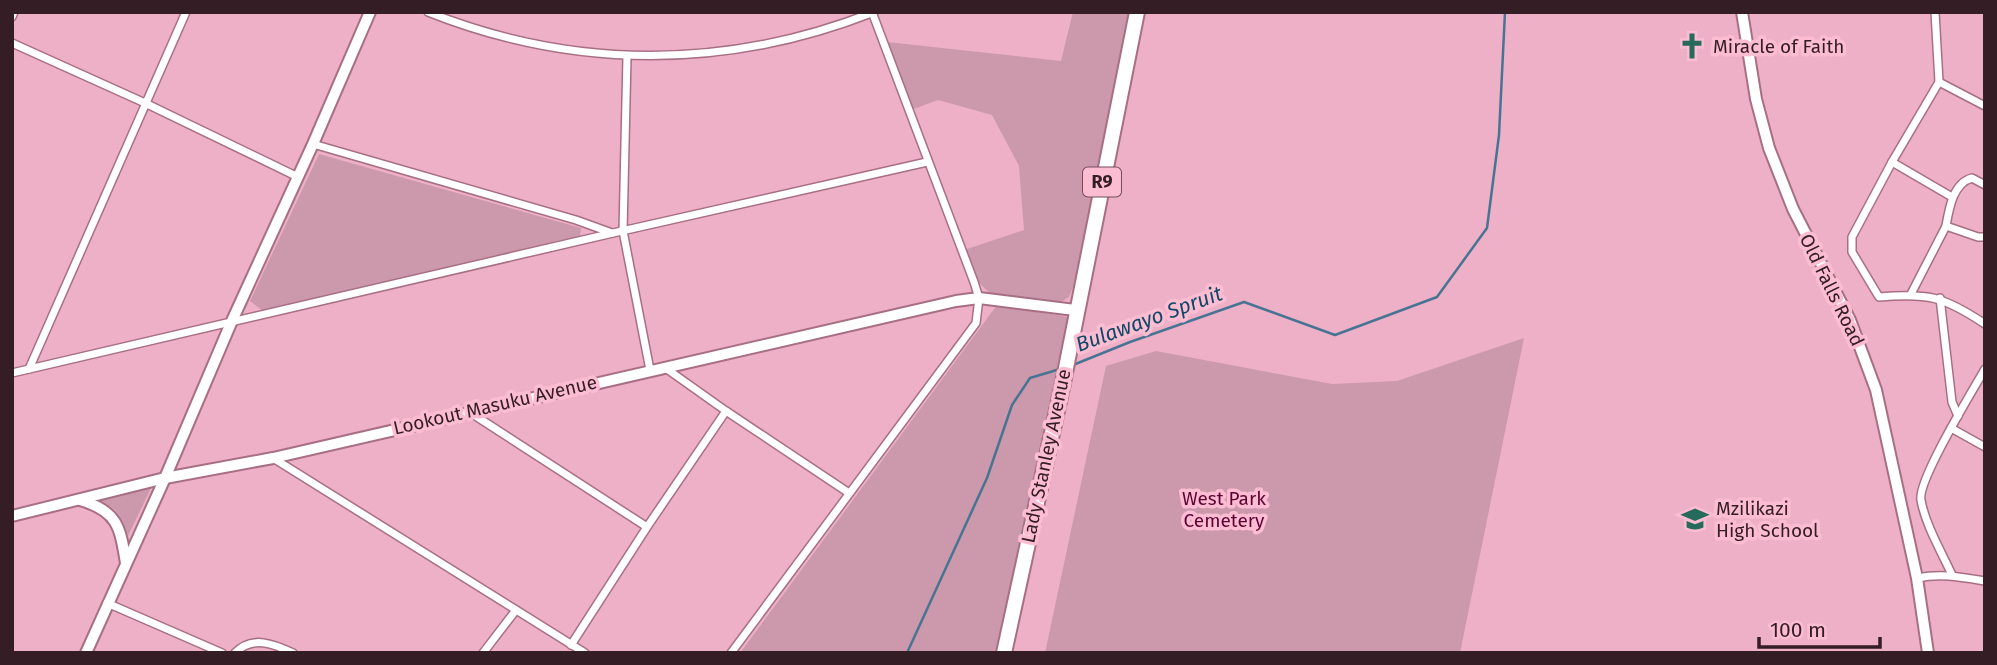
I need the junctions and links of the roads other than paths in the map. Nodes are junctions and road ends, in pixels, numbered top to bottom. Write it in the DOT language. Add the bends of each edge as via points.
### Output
graph roads {
  1 [pos="186,12"];
  2 [pos="370,12"];
  3 [pos="428,12"];
  4 [pos="1137,12"];
  5 [pos="1742,12"];
  6 [pos="1935,12"];
  7 [pos="873,13"];
  8 [pos="12,43"];
  9 [pos="627,57"];
  10 [pos="1939,82"];
  11 [pos="145,103"];
  12 [pos="1985,106"];
  13 [pos="313,144"];
  14 [pos="927,162"];
  15 [pos="1892,162"];
  16 [pos="298,177"];
  17 [pos="1985,184"];
  18 [pos="1952,197"];
  19 [pos="1947,226"];
  20 [pos="622,231"];
  21 [pos="612,233"];
  22 [pos="1985,237"];
  23 [pos="1911,294"];
  24 [pos="979,298"];
  25 [pos="1940,299"];
  26 [pos="1076,310"];
  27 [pos="230,323"];
  28 [pos="1985,324"];
  29 [pos="664,367"];
  30 [pos="29,369"];
  31 [pos="1985,369"];
  32 [pos="650,370"];
  33 [pos="12,373"];
  34 [pos="468,411"];
  35 [pos="726,411"];
  36 [pos="1958,416"];
  37 [pos="1951,428"];
  38 [pos="1985,447"];
  39 [pos="273,458"];
  40 [pos="166,478"];
  41 [pos="849,493"];
  42 [pos="77,500"];
  43 [pos="12,516"];
  44 [pos="647,527"];
  45 [pos="126,562"];
  46 [pos="1952,575"];
  47 [pos="1917,578"];
  48 [pos="1985,581"];
  49 [pos="107,603"];
  50 [pos="516,610"];
  51 [pos="571,645"];
  52 [pos="86,653"];
  53 [pos="222,653"];
  54 [pos="235,653"];
  55 [pos="293,653"];
  56 [pos="483,653"];
  57 [pos="585,653"];
  58 [pos="731,653"];
  59 [pos="1004,653"];
  60 [pos="1928,653"];
  1 -- 11 [label="street"];
  2 -- 13 [label="street"];
  3 -- 9 [label="street" via="532,45"];
  4 -- 26 [label="highway, Lady Stanley Avenue / R9"];
  5 -- 47 [label="street, Old Falls Road" via="1769,148 1793,209 1850,320 1877,390"];
  6 -- 10 [label="street"];
  7 -- 9 [label="street" via="758,45"];
  7 -- 14 [label="street"];
  8 -- 11 [label="street"];
  9 -- 20 [label="street"];
  10 -- 12 [label="street"];
  10 -- 15 [label="street"];
  11 -- 16 [label="street"];
  11 -- 30 [label="street"];
  13 -- 16 [label="street"];
  13 -- 21 [label="street"];
  14 -- 20 [label="street"];
  14 -- 24 [label="street"];
  15 -- 18 [label="street"];
  15 -- 23 [label="street" via="1850,247 1879,297"];
  16 -- 27 [label="street"];
  17 -- 18 [label="street" via="1970,178"];
  18 -- 19 [label="street"];
  19 -- 22 [label="street"];
  19 -- 23 [label="street"];
  20 -- 21 [label="street"];
  20 -- 32 [label="street"];
  21 -- 27 [label="street"];
  23 -- 25 [label="street"];
  24 -- 26 [label="street, Lookout Masuku Avenue"];
  24 -- 29 [label="street, Lookout Masuku Avenue"];
  24 -- 41 [label="street" via="971,333"];
  25 -- 28 [label="street"];
  25 -- 36 [label="street" via="1952,402"];
  26 -- 59 [label="highway, Lady Stanley Avenue / R9"];
  27 -- 30 [label="street"];
  27 -- 40 [label="street"];
  29 -- 32 [label="street, Lookout Masuku Avenue"];
  29 -- 35 [label="street"];
  30 -- 33 [label="street"];
  31 -- 36 [label="street"];
  32 -- 34 [label="street, Lookout Masuku Avenue"];
  34 -- 39 [label="street, Lookout Masuku Avenue"];
  34 -- 44 [label="street"];
  35 -- 41 [label="street"];
  35 -- 44 [label="street"];
  36 -- 37 [label="street"];
  37 -- 38 [label="street"];
  37 -- 46 [label="street" via="1920,495"];
  39 -- 40 [label="street, Lookout Masuku Avenue"];
  39 -- 50 [label="street"];
  40 -- 42 [label="street, Lookout Masuku Avenue"];
  40 -- 45 [label="street"];
  41 -- 58 [label="street"];
  42 -- 43 [label="street, Lookout Masuku Avenue"];
  42 -- 45 [label="street" via="112,515"];
  44 -- 51 [label="street"];
  45 -- 49 [label="street"];
  46 -- 47 [label="street"];
  46 -- 48 [label="street"];
  47 -- 60 [label="street, Old Falls Road"];
  49 -- 52 [label="street"];
  49 -- 53 [label="street"];
  50 -- 51 [label="street"];
  50 -- 56 [label="street"];
  51 -- 57 [label="street"];
  54 -- 55 [label="street" via="248,643 262,642"];
}
